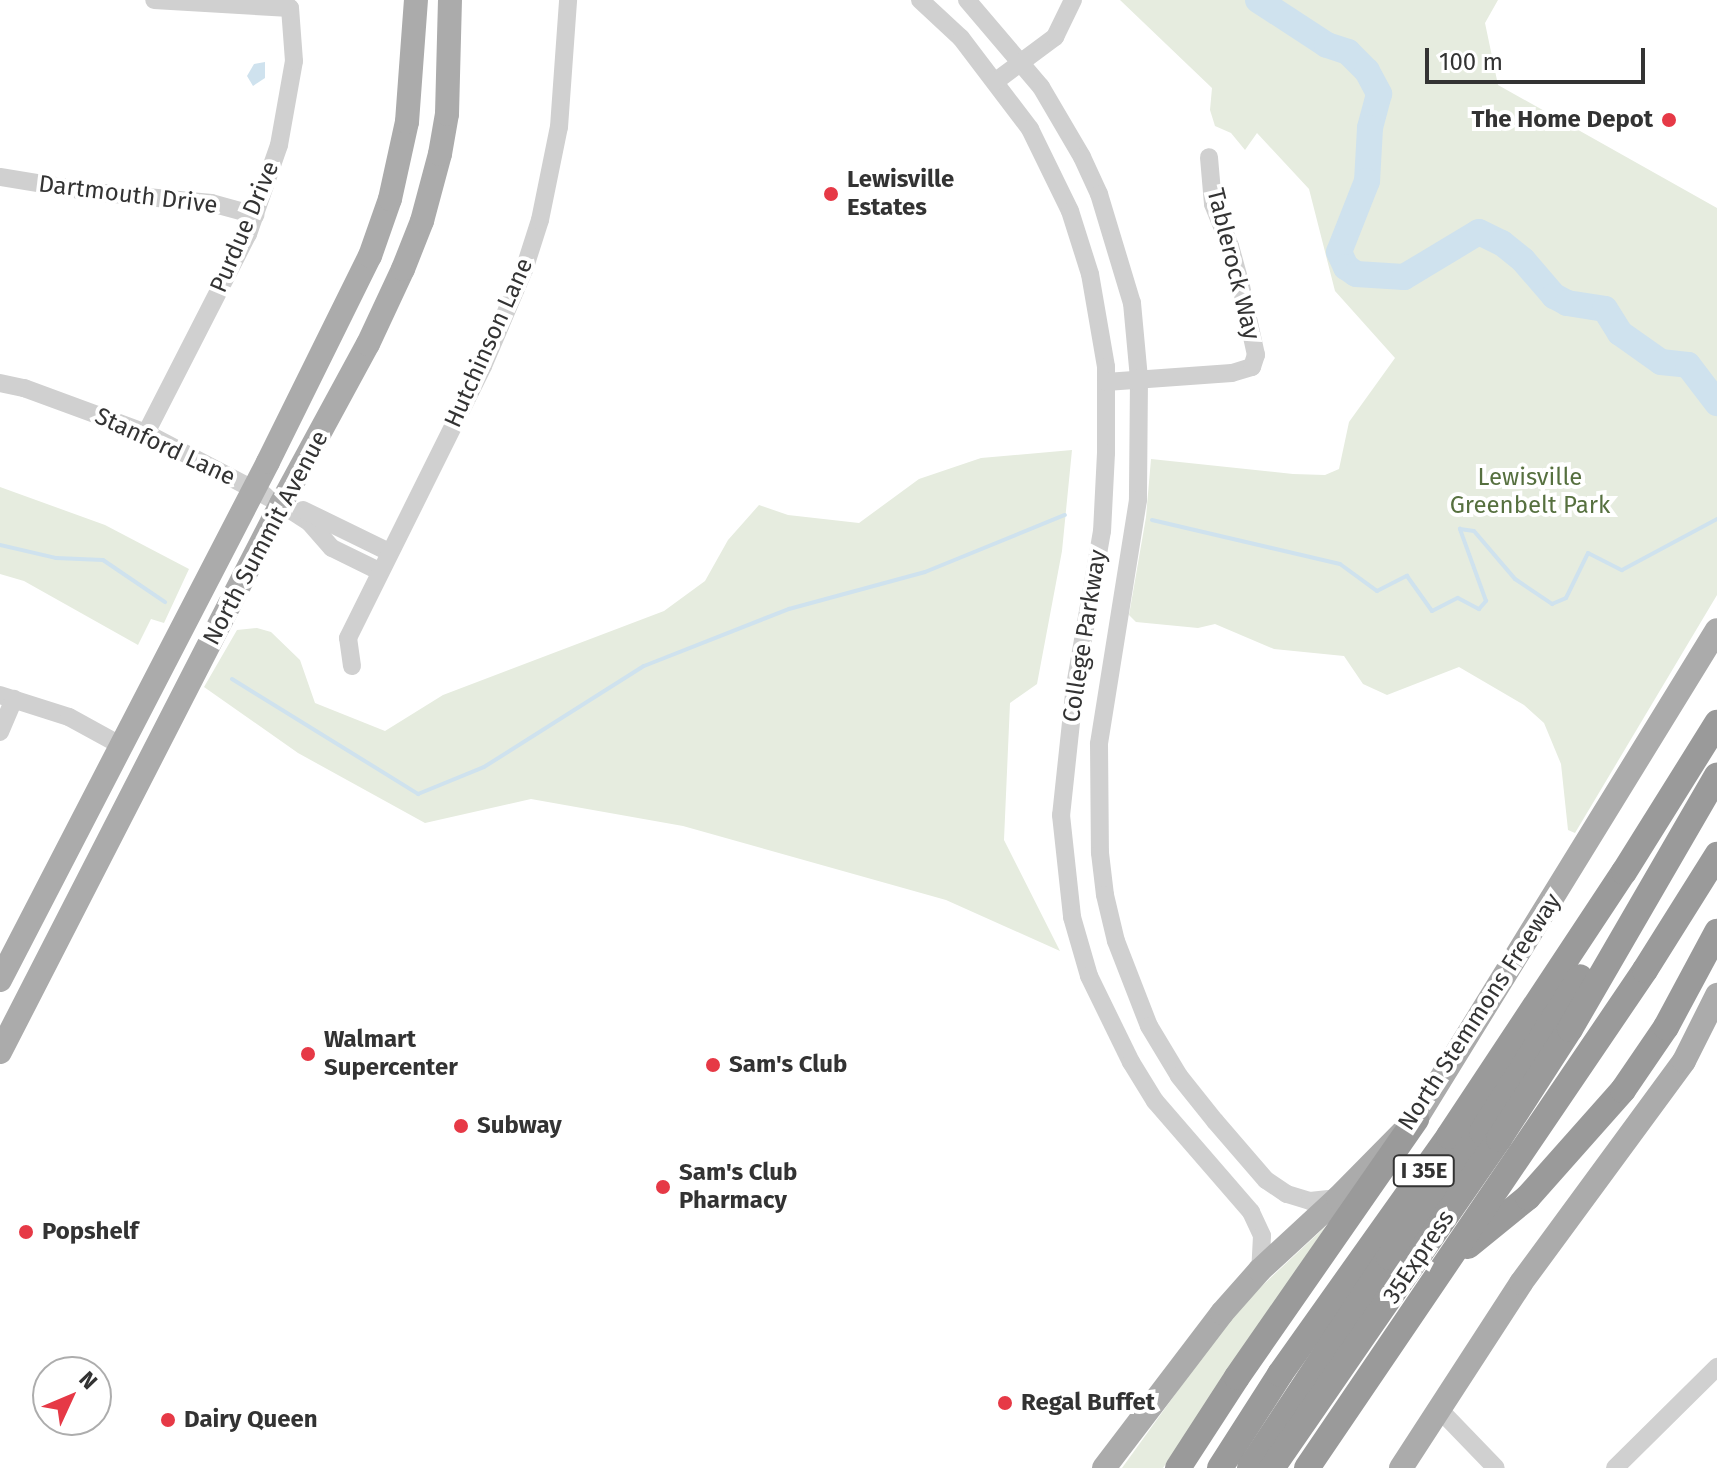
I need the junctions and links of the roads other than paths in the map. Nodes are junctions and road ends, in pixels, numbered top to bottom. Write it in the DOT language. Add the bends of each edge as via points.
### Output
graph roads {
  1 [pos="154,0"];
  2 [pos="416,0"];
  3 [pos="450,0"];
  4 [pos="568,0"];
  5 [pos="920,0"];
  6 [pos="967,0"];
  7 [pos="1073,0"];
  8 [pos="1022,62"];
  9 [pos="996,81"];
  10 [pos="1209,157"];
  11 [pos="0,177"];
  12 [pos="255,215"];
  13 [pos="1139,378"];
  14 [pos="1106,382"];
  15 [pos="0,383"];
  16 [pos="146,433"];
  17 [pos="254,490"];
  18 [pos="281,504"];
  19 [pos="389,552"];
  20 [pos="379,571"];
  21 [pos="1088,619"];
  22 [pos="1119,624"];
  23 [pos="1717,630"];
  24 [pos="352,666"];
  25 [pos="7,697"];
  26 [pos="1717,723"];
  27 [pos="0,732"];
  28 [pos="161,743"];
  29 [pos="120,745"];
  30 [pos="1717,775"];
  31 [pos="1717,809"];
  32 [pos="1717,855"];
  33 [pos="1624,872"];
  34 [pos="1635,919"];
  35 [pos="1717,932"];
  36 [pos="0,980"];
  37 [pos="1134,991"];
  38 [pos="1717,995"];
  39 [pos="1103,1005"];
  40 [pos="0,1052"];
  41 [pos="1416,1119"];
  42 [pos="1338,1198"];
  43 [pos="1447,1264"];
  44 [pos="1260,1270"];
  45 [pos="1717,1367"];
  46 [pos="1438,1408"];
  47 [pos="1104,1468"];
  48 [pos="1178,1468"];
  49 [pos="1220,1468"];
  50 [pos="1250,1468"];
  51 [pos="1272,1468"];
  52 [pos="1307,1468"];
  53 [pos="1401,1468"];
  54 [pos="1496,1468"];
  55 [pos="1615,1468"];
  1 -- 12 [label="street, Purdue Drive" via="290,8 292,75 279,145"];
  2 -- 17 [label="main road, North Summit Avenue" via="411,97 390,199 370,256"];
  3 -- 18 [label="main road, North Summit Avenue" via="447,114 422,221 368,344"];
  4 -- 19 [label="street, Hutchinson Lane" via="559,127 524,270 483,366"];
  5 -- 9 [label="street, College Parkway"];
  6 -- 8 [label="street, College Parkway"];
  7 -- 8 [label="street" via="1055,37"];
  8 -- 9 [label="street"];
  8 -- 13 [label="street, College Parkway" via="1099,194 1132,303"];
  9 -- 14 [label="street, College Parkway" via="1030,129 1078,233 1098,314"];
  10 -- 13 [label="street, Tablerock Way" via="1213,204 1230,246 1256,355 1252,367 1232,373"];
  11 -- 12 [label="street, Dartmouth Drive" via="211,203"];
  12 -- 16 [label="street, Purdue Drive"];
  13 -- 14 [label="street, Tablerock Way"];
  13 -- 22 [label="street, College Parkway" via="1138,500"];
  14 -- 21 [label="street, College Parkway" via="1102,531"];
  15 -- 16 [label="street, Stanford Lane"];
  16 -- 17 [label="street, Stanford Lane"];
  17 -- 18 [label="street, Stanford Lane"];
  17 -- 29 [label="main road, North Summit Avenue"];
  18 -- 19 [label="street, Stanford Lane"];
  18 -- 20 [label="street, Stanford Lane" via="310,523 332,548"];
  18 -- 28 [label="main road, North Summit Avenue"];
  19 -- 20 [label="street, Hutchinson Lane"];
  20 -- 24 [label="street, Hutchinson Lane" via="348,638"];
  21 -- 22 [label="street"];
  21 -- 39 [label="street, College Parkway" via="1061,815 1072,917"];
  22 -- 37 [label="street, College Parkway" via="1099,744 1100,853 1105,895"];
  23 -- 41 [label="main road, North Stemmons Freeway"];
  25 -- 27 [label="street"];
  25 -- 29 [label="street" via="69,717"];
  26 -- 33 [label="highway, North Stemmons Freeway / I 35E"];
  28 -- 29 [label="main road"];
  28 -- 40 [label="main road, North Summit Avenue"];
  29 -- 36 [label="main road, North Summit Avenue"];
  30 -- 34 [label="highway"];
  31 -- 34 [label="highway"];
  32 -- 43 [label="highway, I 35E"];
  33 -- 49 [label="highway, North Stemmons Freeway / I 35E"];
  33 -- 50 [label="highway" via="1611,928 1547,1031"];
  34 -- 51 [label="highway, 35Express" via="1499,1139"];
  35 -- 43 [label="highway" via="1666,1027 1623,1090 1528,1197"];
  37 -- 39 [label="street"];
  37 -- 42 [label="street, College Parkway" via="1179,1076 1266,1180 1310,1201"];
  38 -- 46 [label="main road" via="1678,1071 1554,1237"];
  39 -- 44 [label="street, College Parkway" via="1155,1101 1251,1212 1262,1236"];
  41 -- 42 [label="main road, North Stemmons Freeway"];
  41 -- 48 [label="highway"];
  42 -- 44 [label="main road, North Stemmons Freeway"];
  43 -- 52 [label="highway, I 35E"];
  44 -- 47 [label="main road, North Stemmons Freeway"];
  45 -- 55 [label="street"];
  46 -- 53 [label="main road"];
  46 -- 54 [label="street"];
}
